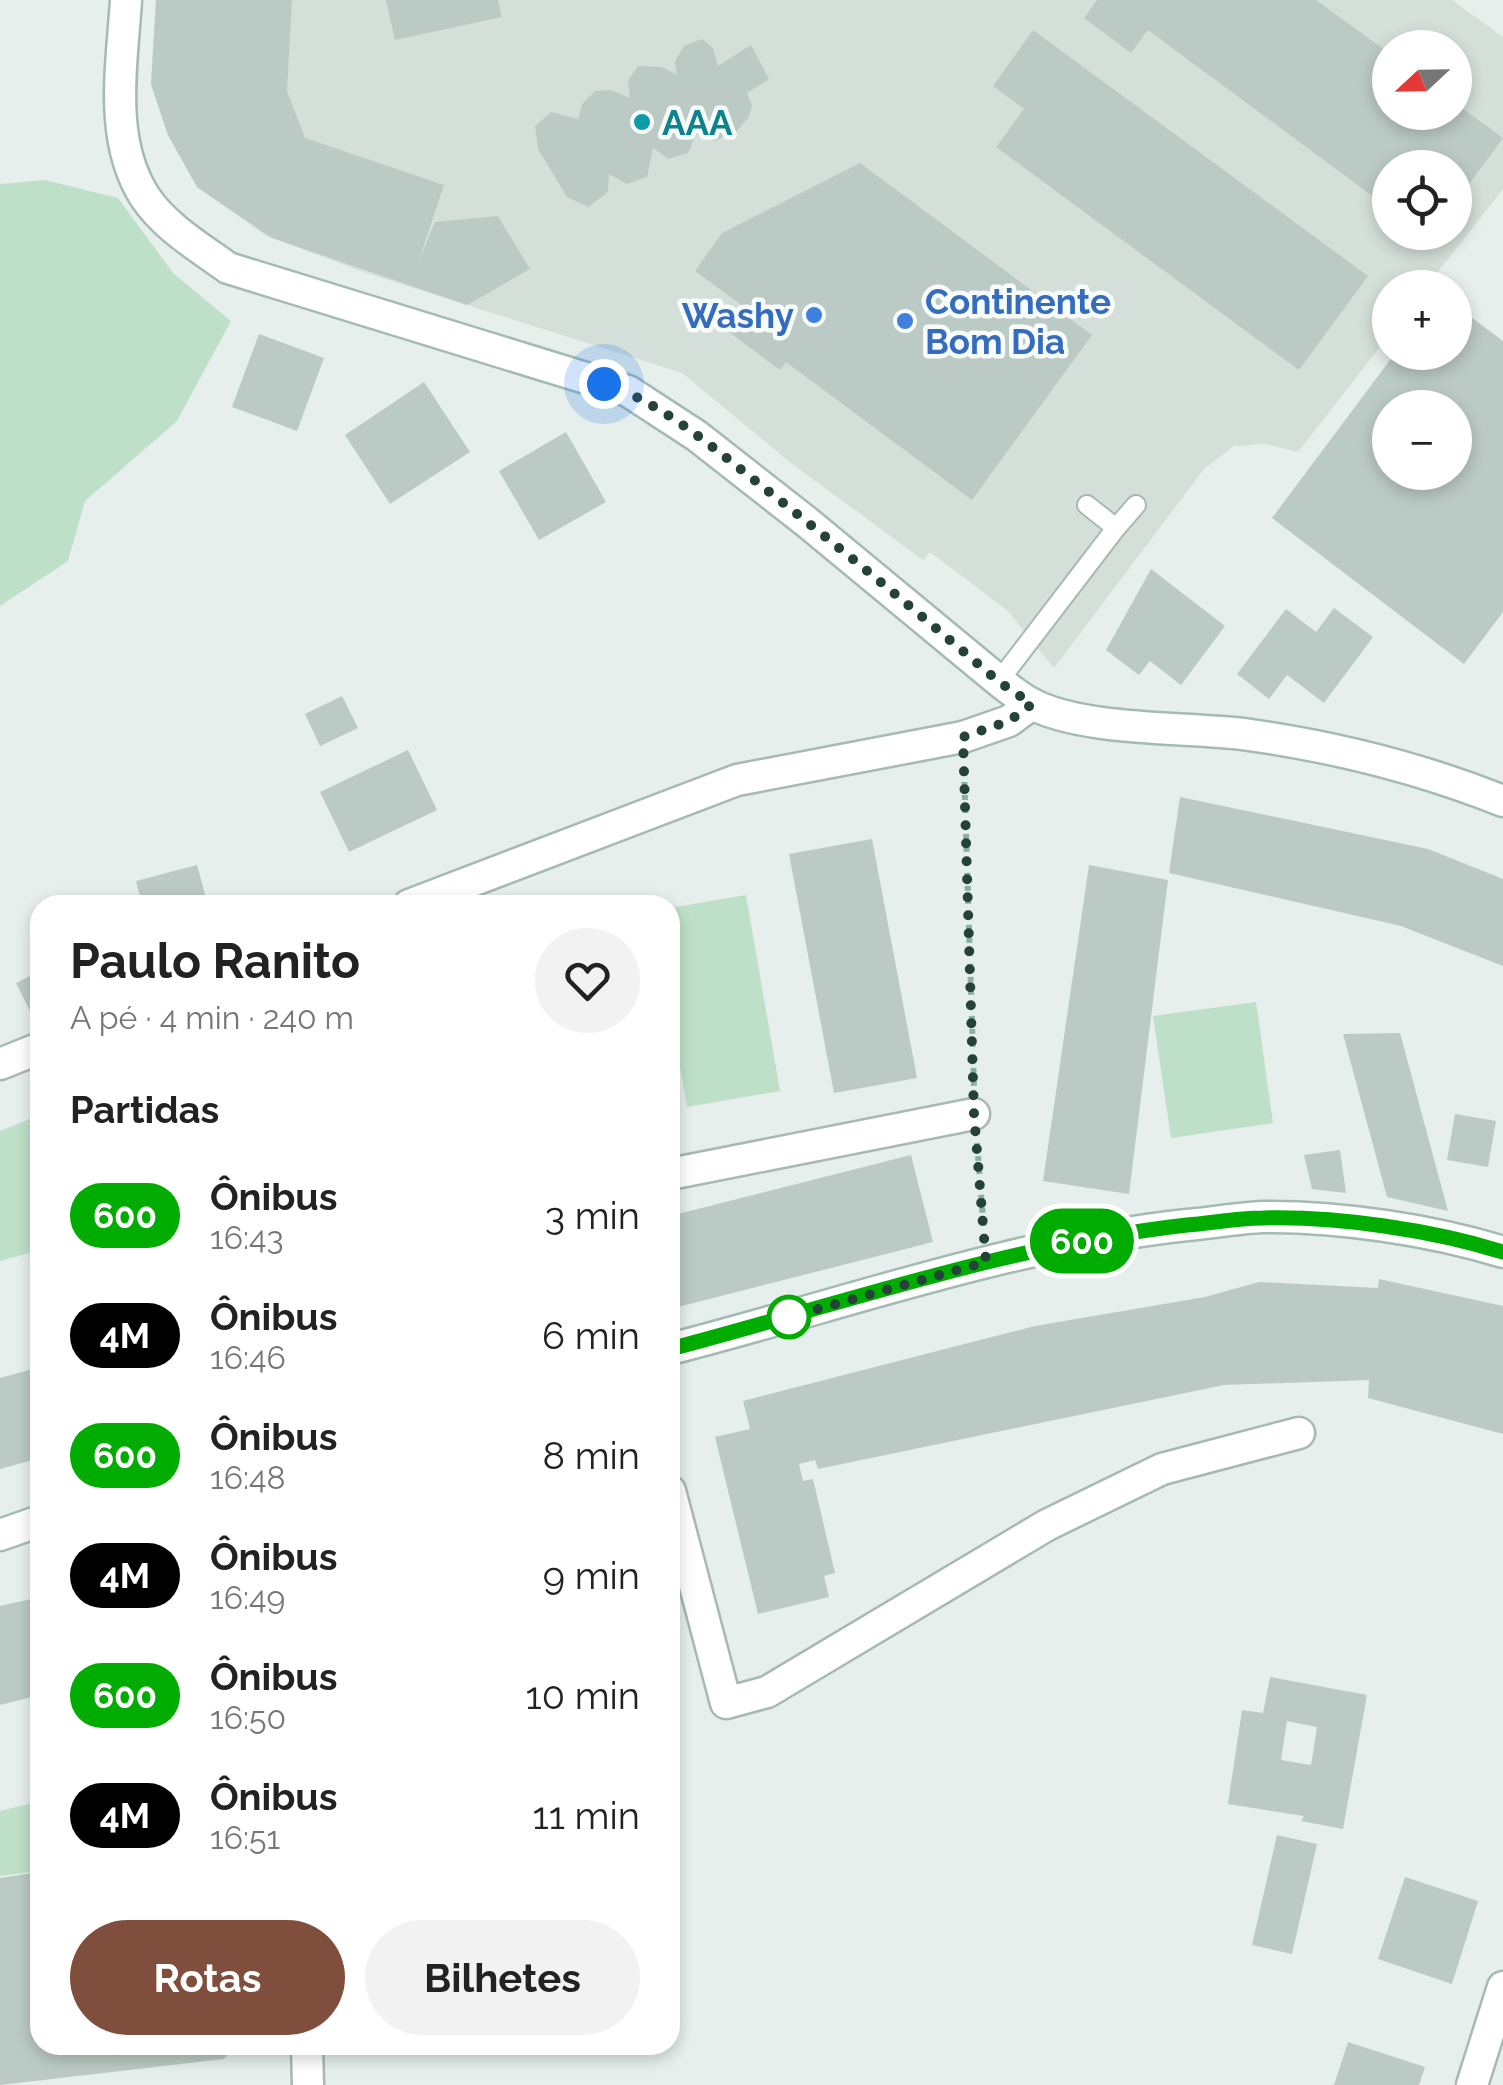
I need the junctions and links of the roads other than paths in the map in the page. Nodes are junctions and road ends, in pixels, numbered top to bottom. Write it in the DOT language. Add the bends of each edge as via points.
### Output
graph roads {
  1 [pos="126,0"];
  2 [pos="1087,505"];
  3 [pos="1136,505"];
  4 [pos="1116,528"];
  5 [pos="999,682"];
  6 [pos="1032,704"];
  7 [pos="1503,801"];
  8 [pos="435,895"];
  9 [pos="30,1052"];
  10 [pos="0,1064"];
  11 [pos="974,1114"];
  12 [pos="680,1172"];
  13 [pos="1503,1252"];
  14 [pos="680,1346"];
  15 [pos="1299,1433"];
  16 [pos="30,1525"];
  17 [pos="680,1529"];
  18 [pos="0,1534"];
  19 [pos="1503,1987"];
  20 [pos="306,2055"];
  21 [pos="308,2085"];
  22 [pos="1472,2085"];
  1 -- 5 [label="street" via="123,149 146,198 179,234 228,268 628,392 698,436"];
  2 -- 4 [label="lane"];
  3 -- 4 [label="lane"];
  4 -- 5 [label="lane"];
  5 -- 6 [label="street"];
  6 -- 7 [label="street" via="1090,719 1242,734 1351,754"];
  6 -- 8 [label="street" via="1009,721 963,737 737,780"];
  9 -- 10 [label="street"];
  11 -- 12 [label="street"];
  13 -- 14 [label="street" via="1455,1238 1263,1218 1076,1242"];
  15 -- 17 [label="street" via="1162,1469 1047,1524 767,1692 726,1703"];
  16 -- 18 [label="street"];
  19 -- 22 [label="street"];
  20 -- 21 [label="street"];
}
